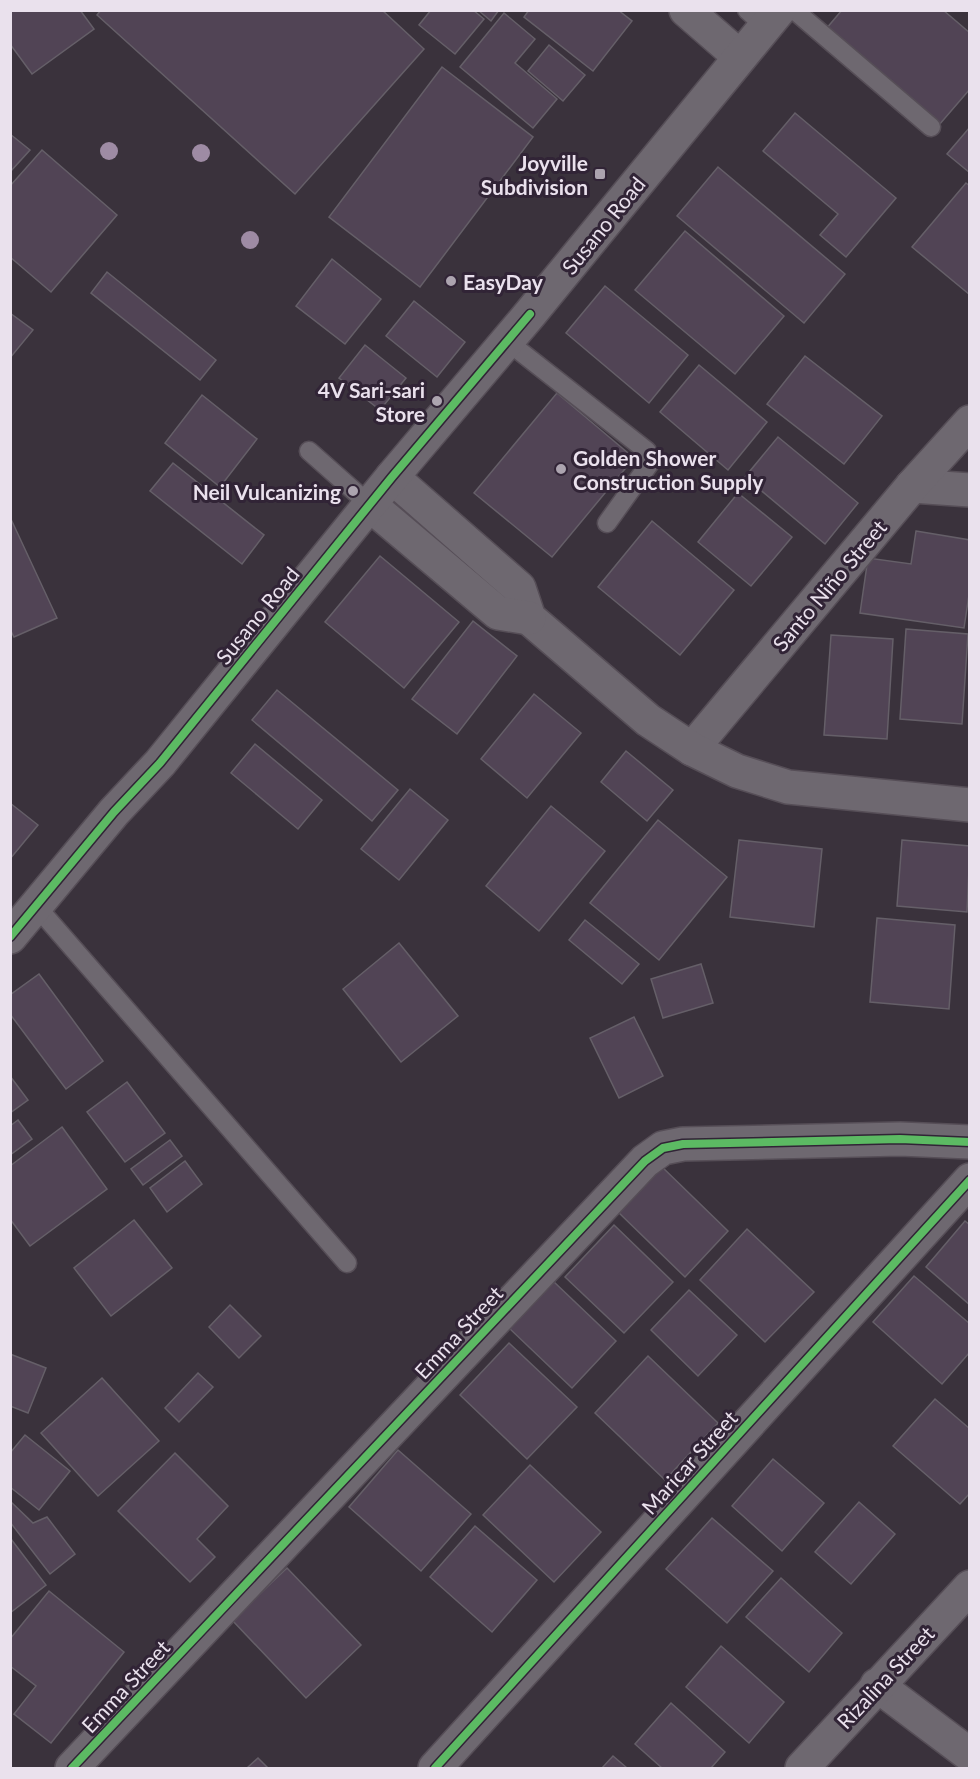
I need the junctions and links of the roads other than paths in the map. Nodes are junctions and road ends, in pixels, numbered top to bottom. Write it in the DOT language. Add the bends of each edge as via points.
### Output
graph roads {
  1 [pos="686,10"];
  2 [pos="794,10"];
  3 [pos="764,16"];
  4 [pos="740,57"];
  5 [pos="931,127"];
  6 [pos="507,340"];
  7 [pos="969,422"];
  8 [pos="309,451"];
  9 [pos="392,477"];
  10 [pos="912,486"];
  11 [pos="969,490"];
  12 [pos="370,505"];
  13 [pos="607,523"];
  14 [pos="529,618"];
  15 [pos="692,749"];
  16 [pos="969,805"];
  17 [pos="37,907"];
  18 [pos="10,937"];
  19 [pos="969,1142"];
  20 [pos="969,1180"];
  21 [pos="347,1263"];
  22 [pos="969,1587"];
  23 [pos="877,1685"];
  24 [pos="969,1755"];
  25 [pos="72,1768"];
  26 [pos="435,1768"];
  27 [pos="802,1768"];
  1 -- 4 [label="street"];
  2 -- 5 [label="lane"];
  3 -- 4 [label="street, Susano Road"];
  4 -- 6 [label="street, Susano Road"];
  6 -- 9 [label="street, Susano Road"];
  6 -- 13 [label="lane" via="647,451 650,463"];
  7 -- 10 [label="street, Santo Niño Street"];
  8 -- 12 [label="lane"];
  9 -- 12 [label="street, Susano Road"];
  9 -- 14 [label="street" via="519,588"];
  10 -- 11 [label="street"];
  10 -- 15 [label="street, Santo Niño Street"];
  12 -- 14 [label="street" via="498,613"];
  12 -- 17 [label="street, Susano Road"];
  14 -- 15 [label="street" via="648,720"];
  15 -- 16 [label="street" via="737,771 788,787"];
  17 -- 18 [label="street, Susano Road"];
  17 -- 21 [label="lane"];
  19 -- 25 [label="street, Emma Street" via="900,1139 683,1144 663,1148 645,1161"];
  20 -- 26 [label="street, Maricar Street"];
  22 -- 23 [label="street, Rizalina Street"];
  23 -- 24 [label="street"];
  23 -- 27 [label="street, Rizalina Street"];
}
